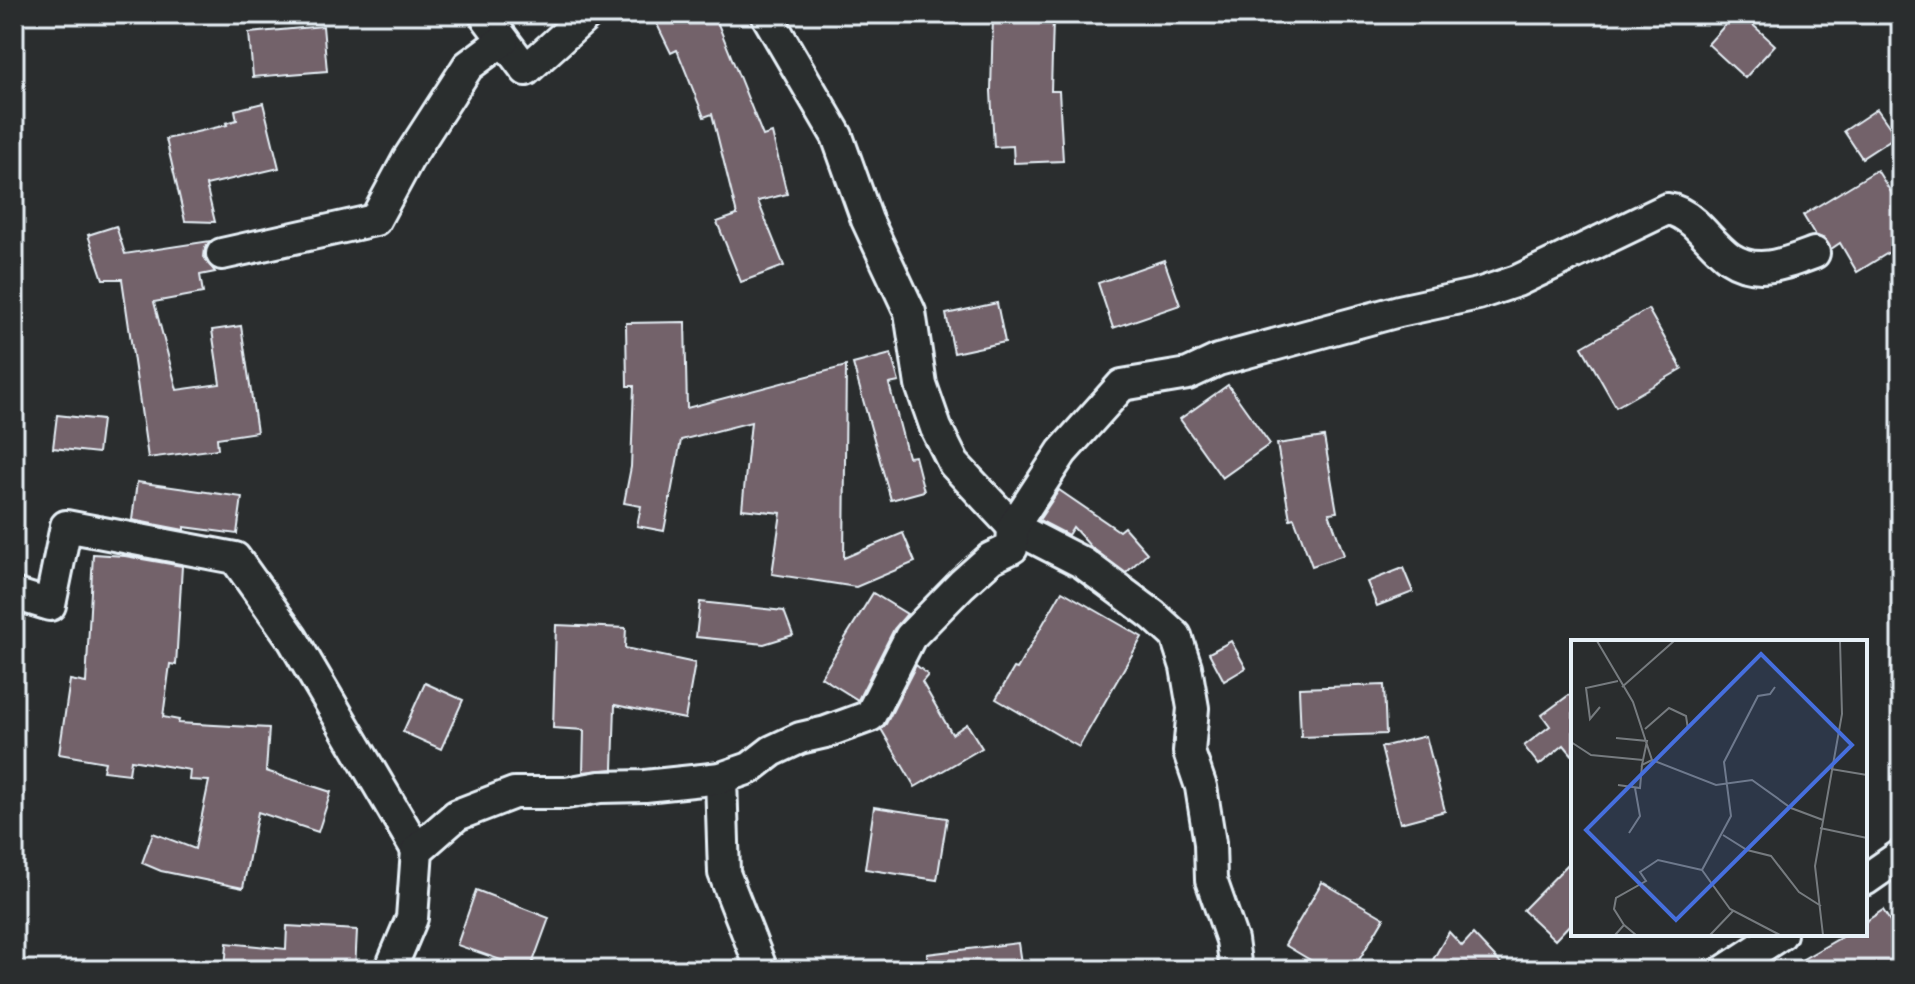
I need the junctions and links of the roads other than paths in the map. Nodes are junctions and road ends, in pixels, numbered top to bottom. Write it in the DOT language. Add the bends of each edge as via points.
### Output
graph roads {
  1 [pos="484,14"];
  2 [pos="588,14"];
  3 [pos="766,14"];
  4 [pos="503,40"];
  5 [pos="1814,253"];
  6 [pos="222,254"];
  7 [pos="1013,527"];
  8 [pos="14,594"];
  9 [pos="721,778"];
  10 [pos="417,850"];
  11 [pos="1901,855"];
  12 [pos="1867,879"];
  13 [pos="1778,936"];
  14 [pos="390,970"];
  15 [pos="762,970"];
  16 [pos="1236,970"];
  17 [pos="1726,970"];
  1 -- 4 [label="street"];
  2 -- 4 [label="street" via="526,70"];
  3 -- 7 [label="street" via="837,136 867,220 910,312 921,385 936,428 954,464"];
  4 -- 6 [label="street" via="468,66 375,220"];
  5 -- 7 [label="street" via="1748,267 1729,258 1688,218 1667,209 1517,281 1478,294 1218,360 1188,374 1122,385 1062,452"];
  7 -- 9 [label="street" via="1012,548 991,558 910,637 870,716 800,738 750,768"];
  7 -- 16 [label="street" via="1083,563 1176,636 1193,708 1189,752 1201,787 1211,880 1232,940"];
  8 -- 10 [label="street" via="50,605 66,526 235,558 292,638"];
  9 -- 10 [label="street" via="514,793 457,815"];
  9 -- 15 [label="street" via="724,873"];
  10 -- 14 [label="street" via="412,918"];
  11 -- 12 [label="street"];
  13 -- 17 [label="street"];
}
